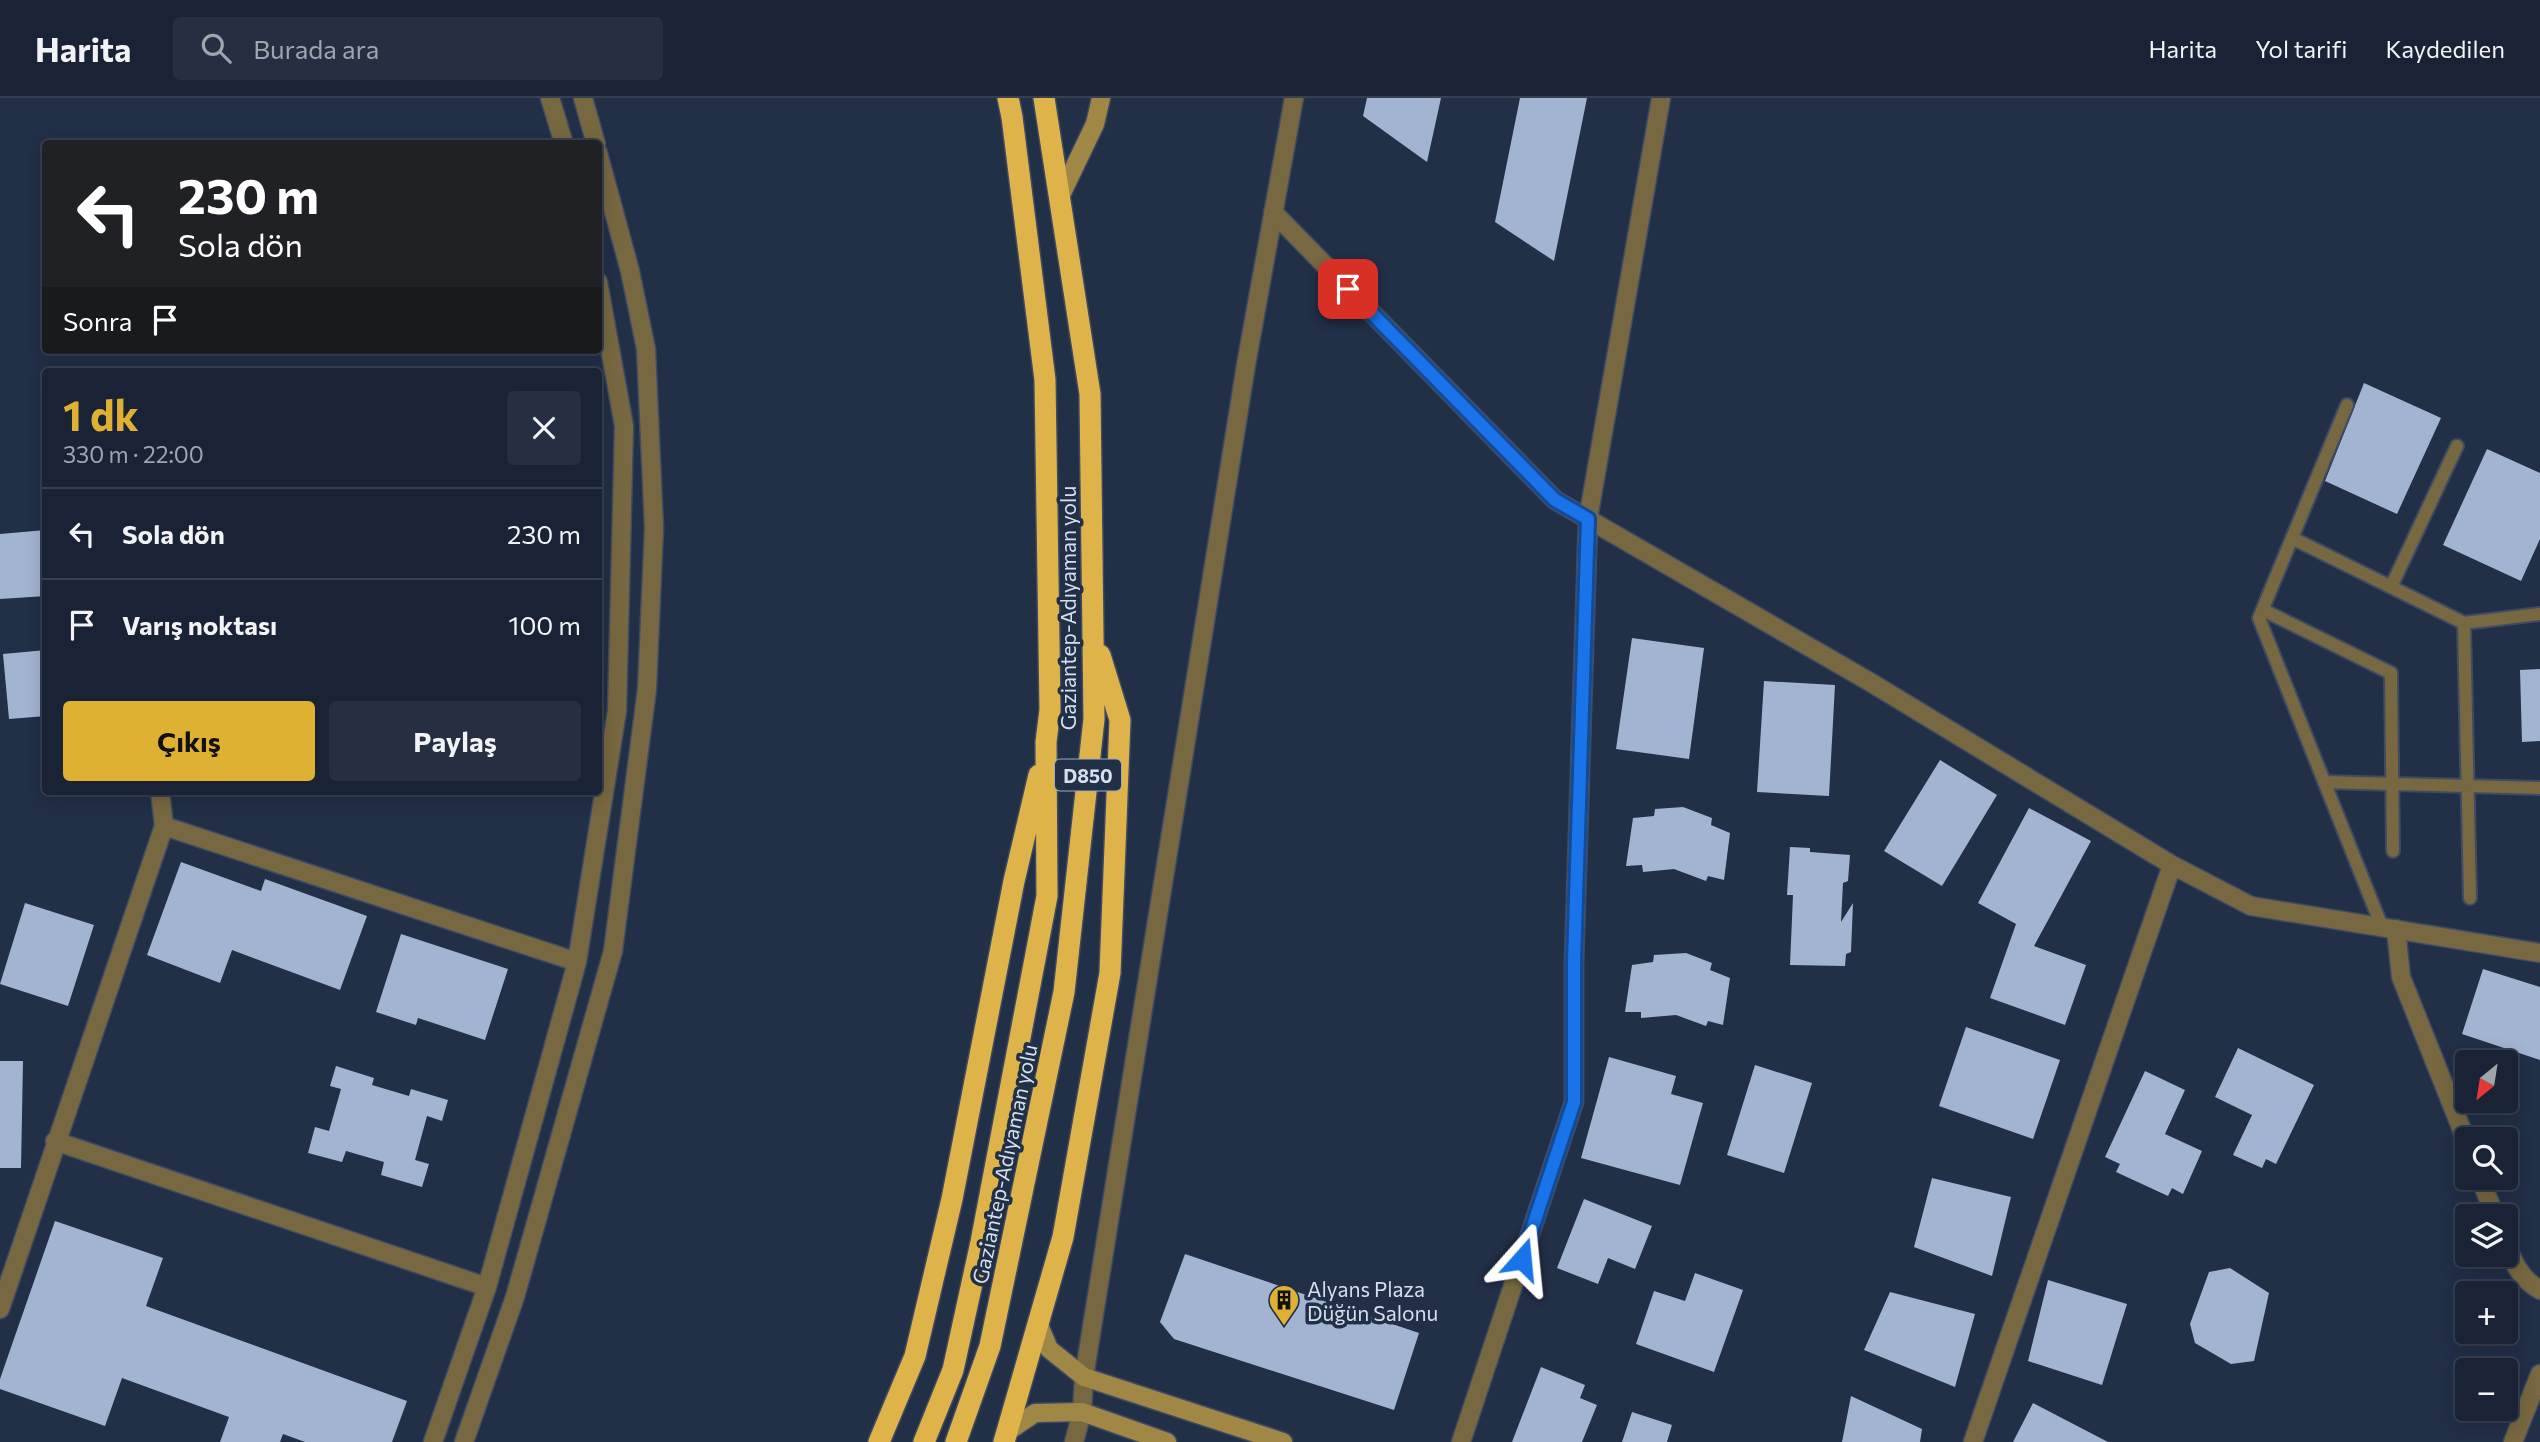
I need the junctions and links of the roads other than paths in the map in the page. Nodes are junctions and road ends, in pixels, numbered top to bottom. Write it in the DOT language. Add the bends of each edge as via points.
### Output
graph roads {
  1 [pos="550,98"];
  2 [pos="583,98"];
  3 [pos="1008,98"];
  4 [pos="1044,98"];
  5 [pos="1101,98"];
  6 [pos="1294,98"];
  7 [pos="1661,98"];
  8 [pos="563,140"];
  9 [pos="595,140"];
  10 [pos="602,168"];
  11 [pos="1060,197"];
  12 [pos="1273,212"];
  13 [pos="602,304"];
  14 [pos="2347,405"];
  15 [pos="2457,446"];
  16 [pos="1588,519"];
  17 [pos="2292,538"];
  18 [pos="2391,587"];
  19 [pos="2263,610"];
  20 [pos="2540,614"];
  21 [pos="2463,622"];
  22 [pos="1093,631"];
  23 [pos="1046,743"];
  24 [pos="2324,782"];
  25 [pos="2392,783"];
  26 [pos="2468,784"];
  27 [pos="2540,788"];
  28 [pos="160,795"];
  29 [pos="164,826"];
  30 [pos="2393,851"];
  31 [pos="2172,865"];
  32 [pos="2470,898"];
  33 [pos="2389,928"];
  34 [pos="2540,953"];
  35 [pos="577,962"];
  36 [pos="2461,1127"];
  37 [pos="55,1141"];
  38 [pos="2516,1267"];
  39 [pos="487,1287"];
  40 [pos="2540,1290"];
  41 [pos="0,1309"];
  42 [pos="1039,1325"];
  43 [pos="1084,1377"];
  44 [pos="2539,1384"];
  45 [pos="1082,1412"];
  46 [pos="1005,1437"];
  47 [pos="433,1442"];
  48 [pos="464,1442"];
  49 [pos="878,1442"];
  50 [pos="924,1442"];
  51 [pos="956,1442"];
  52 [pos="1074,1442"];
  53 [pos="1167,1442"];
  54 [pos="1283,1442"];
  55 [pos="1461,1442"];
  56 [pos="1973,1442"];
  57 [pos="2513,1442"];
  1 -- 8 [label="street"];
  2 -- 9 [label="street"];
  3 -- 23 [label="highway, Gaziantep-Adıyaman yolu / D850" via="1045,380 1050,710"];
  4 -- 11 [label="highway, Gaziantep-Adıyaman yolu / D850"];
  5 -- 11 [label="street" via="1095,124"];
  6 -- 12 [label="street"];
  7 -- 16 [label="street"];
  10 -- 48 [label="street" via="646,349 654,528 647,689 613,951 515,1297"];
  11 -- 22 [label="highway, Gaziantep-Adıyaman yolu / D850" via="1090,394"];
  12 -- 16 [label="street" via="1555,500"];
  12 -- 43 [label="street"];
  13 -- 35 [label="street" via="624,426 618,711"];
  14 -- 17 [label="lane"];
  15 -- 18 [label="lane"];
  16 -- 31 [label="street" via="1870,682"];
  16 -- 55 [label="street" via="1574,1102"];
  17 -- 18 [label="lane"];
  17 -- 19 [label="lane"];
  18 -- 21 [label="lane"];
  19 -- 24 [label="lane" via="2259,618"];
  19 -- 25 [label="lane" via="2391,673"];
  20 -- 21 [label="lane"];
  21 -- 26 [label="lane"];
  22 -- 42 [label="highway" via="1120,720 1110,973 1063,1237"];
  22 -- 51 [label="highway, Gaziantep-Adıyaman yolu / D850" via="1094,719 1065,992 990,1346"];
  23 -- 49 [label="highway" via="915,1356"];
  23 -- 50 [label="highway, Gaziantep-Adıyaman yolu / D850" via="1047,896 953,1370"];
  24 -- 25 [label="lane"];
  24 -- 33 [label="lane"];
  25 -- 26 [label="lane"];
  25 -- 30 [label="lane"];
  26 -- 27 [label="lane"];
  26 -- 32 [label="lane"];
  28 -- 29 [label="street"];
  29 -- 35 [label="street"];
  29 -- 37 [label="street"];
  31 -- 33 [label="street" via="2251,906"];
  31 -- 56 [label="street"];
  33 -- 34 [label="street"];
  33 -- 36 [label="street" via="2401,976"];
  35 -- 39 [label="street"];
  37 -- 39 [label="street"];
  37 -- 41 [label="street"];
  38 -- 40 [label="street" via="2526,1282"];
  39 -- 47 [label="street"];
  42 -- 43 [label="street" via="1049,1349"];
  42 -- 46 [label="highway"];
  43 -- 45 [label="street"];
  43 -- 54 [label="street"];
  44 -- 57 [label="street"];
  45 -- 46 [label="street" via="1035,1413"];
  45 -- 52 [label="street"];
  45 -- 53 [label="street"];
}
